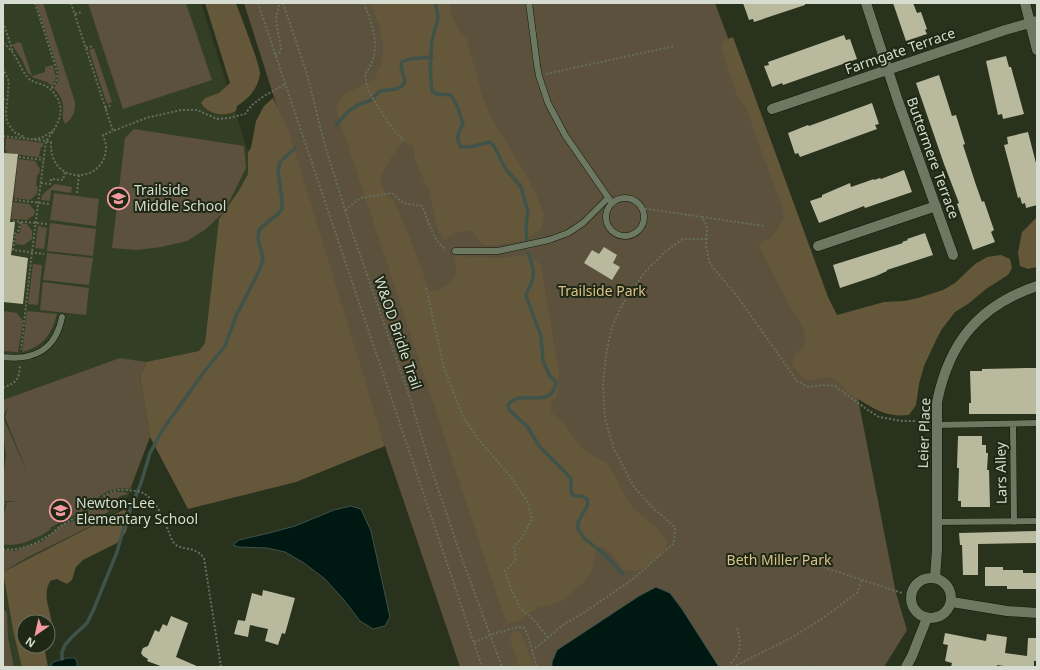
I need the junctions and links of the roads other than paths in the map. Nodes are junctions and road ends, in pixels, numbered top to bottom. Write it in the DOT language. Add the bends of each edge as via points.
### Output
graph roads {
  1 [pos="529,3"];
  2 [pos="866,3"];
  3 [pos="1025,3"];
  4 [pos="1034,22"];
  5 [pos="1037,50"];
  6 [pos="889,70"];
  7 [pos="772,109"];
  8 [pos="610,200"];
  9 [pos="936,206"];
  10 [pos="818,246"];
  11 [pos="455,251"];
  12 [pos="953,254"];
  13 [pos="1037,286"];
  14 [pos="62,317"];
  15 [pos="3,357"];
  16 [pos="1037,423"];
  17 [pos="936,424"];
  18 [pos="1013,424"];
  19 [pos="937,522"];
  20 [pos="1014,522"];
  21 [pos="1037,522"];
  22 [pos="935,578"];
  23 [pos="952,602"];
  24 [pos="1037,613"];
  25 [pos="926,618"];
  26 [pos="906,667"];
  1 -- 8 [label="lane" via="539,76 548,103 565,136"];
  2 -- 6 [label="street, Buttermere Terrace"];
  3 -- 4 [label="street"];
  4 -- 5 [label="street"];
  4 -- 6 [label="street, Farmgate Terrace"];
  6 -- 7 [label="street, Farmgate Terrace"];
  6 -- 9 [label="street, Buttermere Terrace"];
  8 -- 8 [label="lane" via="628,198 634,200 641,208 643,220 637,231 626,236 610,228 606,216"];
  8 -- 11 [label="lane" via="568,233 548,240 498,251"];
  9 -- 10 [label="street"];
  9 -- 12 [label="street, Buttermere Terrace"];
  13 -- 17 [label="street, Leier Place" via="1004,300 973,326 960,342 949,360 942,380"];
  14 -- 15 [label="lane" via="60,329 44,350 35,356"];
  16 -- 18 [label="lane, Lars Alley"];
  17 -- 18 [label="lane, Lars Alley"];
  17 -- 19 [label="street, Leier Place"];
  18 -- 20 [label="lane, Lars Alley"];
  19 -- 20 [label="lane, Lars Alley"];
  19 -- 22 [label="street, Leier Place"];
  20 -- 21 [label="lane, Lars Alley"];
  22 -- 23 [label="street" via="945,583 951,591"];
  22 -- 25 [label="street" via="925,579 916,584 911,594 912,604 917,613"];
  23 -- 24 [label="street"];
  23 -- 25 [label="street" via="947,612 938,618"];
  25 -- 26 [label="street"];
}
